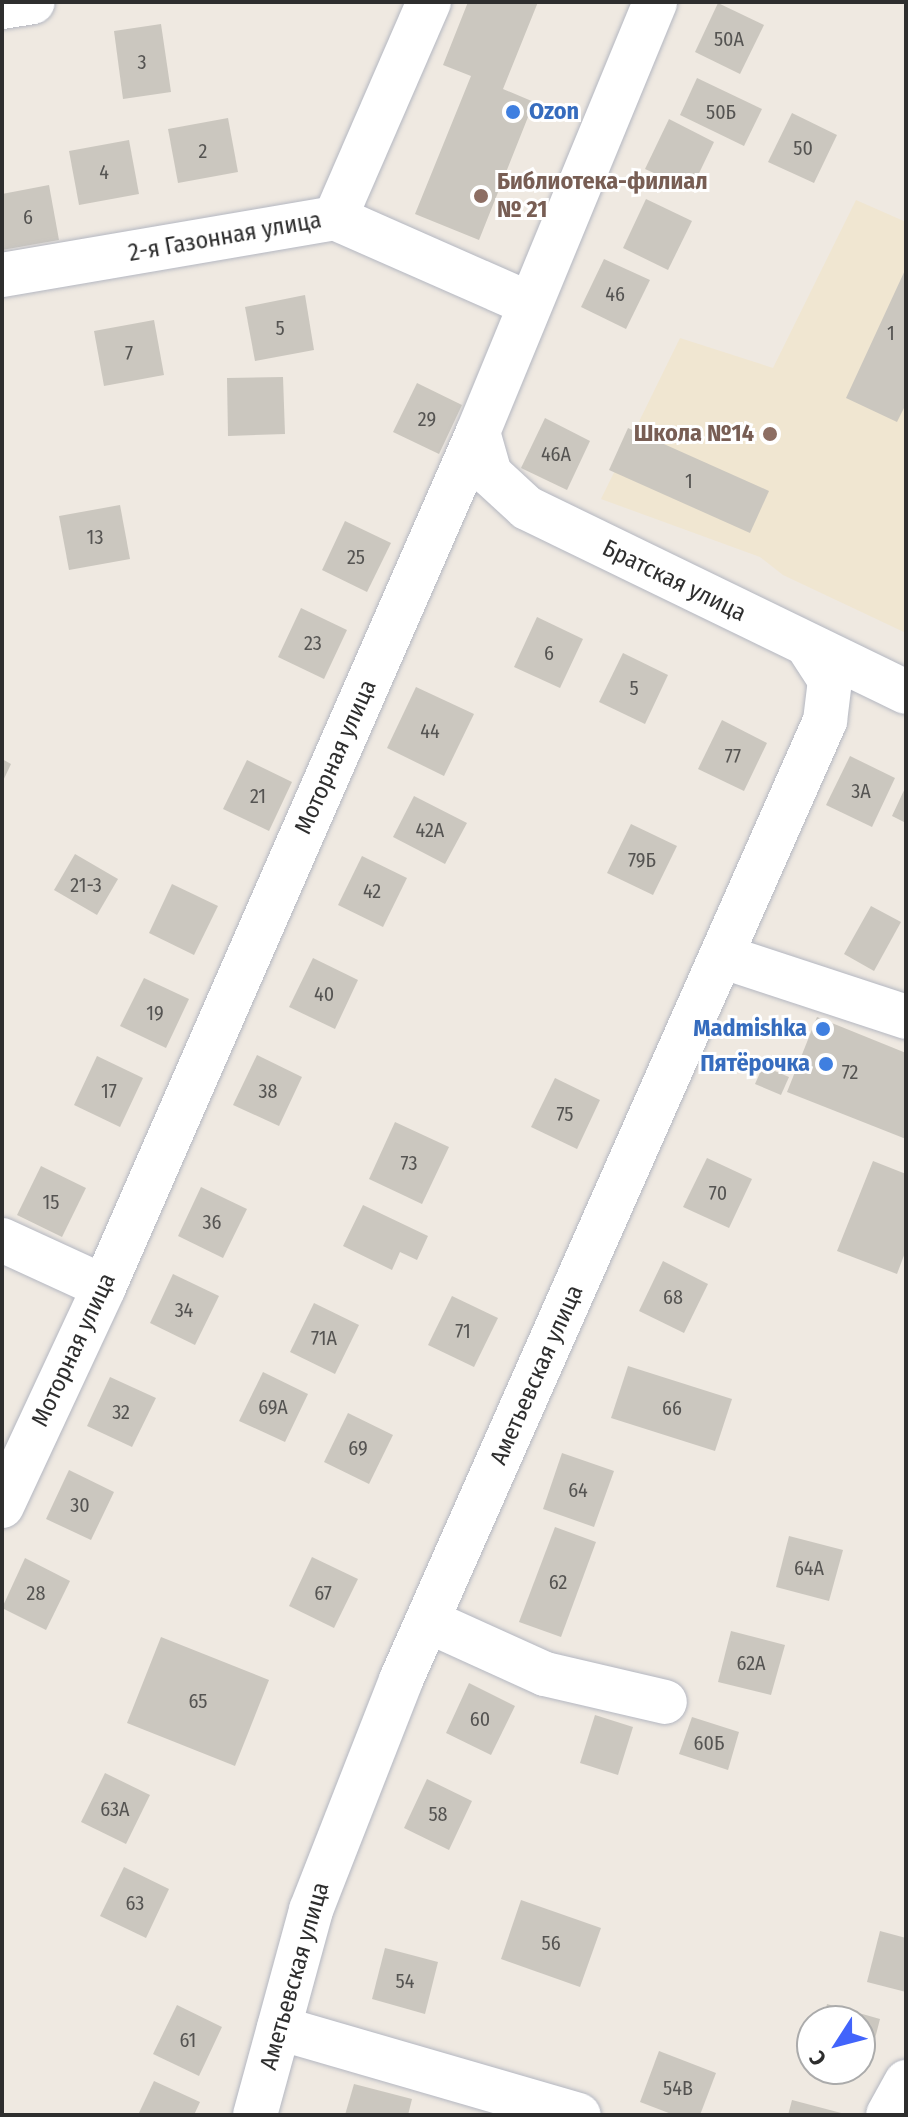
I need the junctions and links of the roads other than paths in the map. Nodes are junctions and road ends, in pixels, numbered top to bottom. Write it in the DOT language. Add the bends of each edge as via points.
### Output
graph roads {
  1 [pos="33,2"];
  2 [pos="429,2"];
  3 [pos="655,2"];
  4 [pos="2,7"];
  5 [pos="335,218"];
  6 [pos="2,275"];
  7 [pos="528,303"];
  8 [pos="478,432"];
  9 [pos="810,649"];
  10 [pos="906,692"];
  11 [pos="724,957"];
  12 [pos="906,1017"];
  13 [pos="2,1240"];
  14 [pos="104,1287"];
  15 [pos="2,1506"];
  16 [pos="428,1621"];
  17 [pos="665,1702"];
  18 [pos="279,2028"];
  19 [pos="906,2082"];
  20 [pos="255,2115"];
  21 [pos="579,2115"];
  22 [pos="888,2115"];
  1 -- 4 [label="street"];
  2 -- 5 [label="street"];
  3 -- 7 [label="street, Моторная улица"];
  5 -- 6 [label="street, 2-я Газонная улица"];
  5 -- 7 [label="street, 2-я Газонная улица"];
  7 -- 8 [label="street, Моторная улица"];
  8 -- 9 [label="street, Братская улица" via="490,474 527,508"];
  8 -- 14 [label="street, Моторная улица"];
  9 -- 10 [label="street, Братская улица"];
  9 -- 11 [label="street, Аметьевская улица" via="830,680 825,721"];
  11 -- 12 [label="street"];
  11 -- 16 [label="street, Аметьевская улица"];
  13 -- 14 [label="street"];
  14 -- 15 [label="street, Моторная улица"];
  16 -- 17 [label="street" via="545,1674"];
  16 -- 18 [label="street, Аметьевская улица" via="311,1910"];
  18 -- 20 [label="street, Аметьевская улица"];
  18 -- 21 [label="street"];
  19 -- 22 [label="street"];
}
